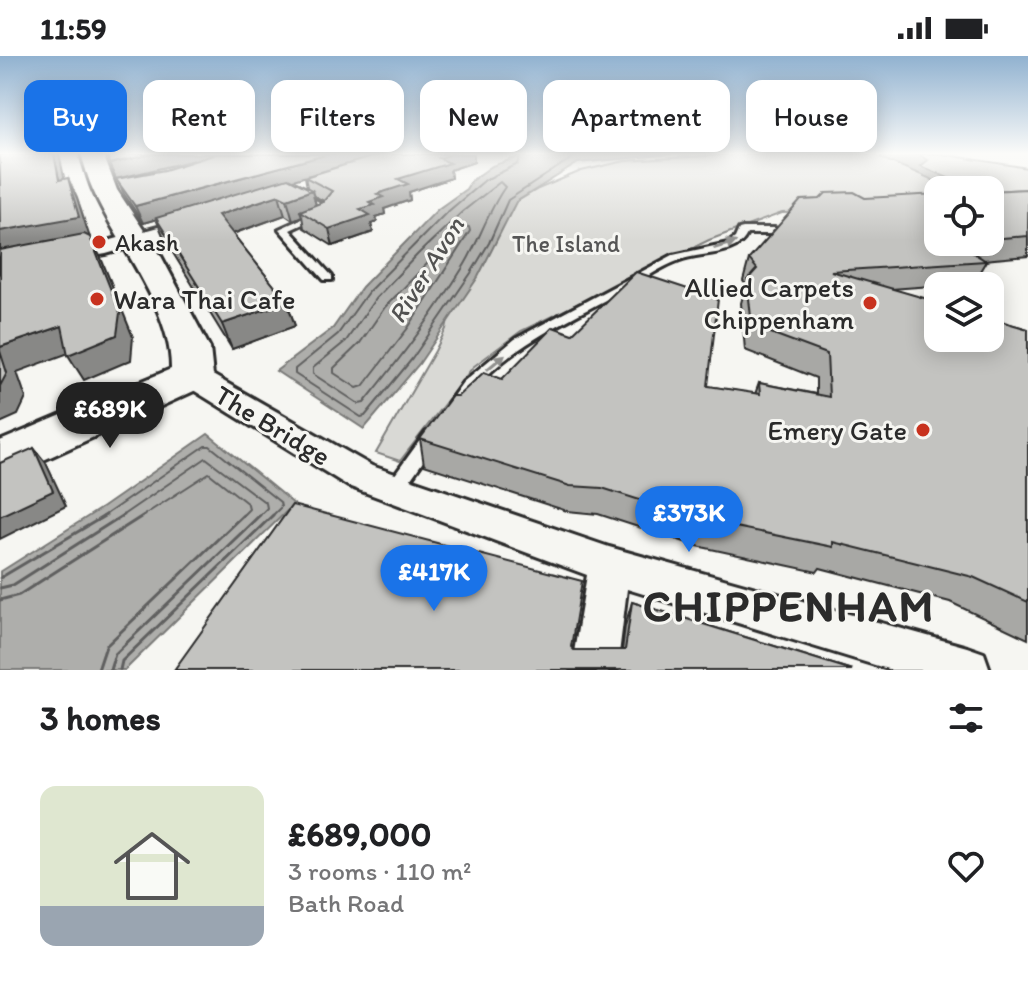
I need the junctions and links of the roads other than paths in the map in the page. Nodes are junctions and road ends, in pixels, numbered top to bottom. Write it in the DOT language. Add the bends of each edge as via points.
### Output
graph roads {
  1 [pos="110,183"];
  2 [pos="322,183"];
  3 [pos="286,194"];
  4 [pos="222,215"];
  5 [pos="775,231"];
  6 [pos="135,241"];
  7 [pos="0,265"];
  8 [pos="328,278"];
  9 [pos="192,376"];
  10 [pos="0,461"];
  11 [pos="368,479"];
  12 [pos="609,565"];
  13 [pos="594,670"];
  14 [pos="967,670"];
  1 -- 6 [label="street, The Bridge"];
  2 -- 3 [label="street"];
  3 -- 8 [label="lane" via="327,208 284,229"];
  4 -- 6 [label="street"];
  11 -- 5 [label="lane, one-way" via="447,415 468,385 520,342 677,257 736,243 743,231"];
  6 -- 7 [label="street"];
  6 -- 9 [label="street, The Bridge" via="191,348"];
  9 -- 10 [label="street"];
  9 -- 11 [label="street, The Bridge"];
  11 -- 12 [label="street, The Bridge"];
  12 -- 13 [label="street"];
  12 -- 14 [label="street, The Bridge"];
}
